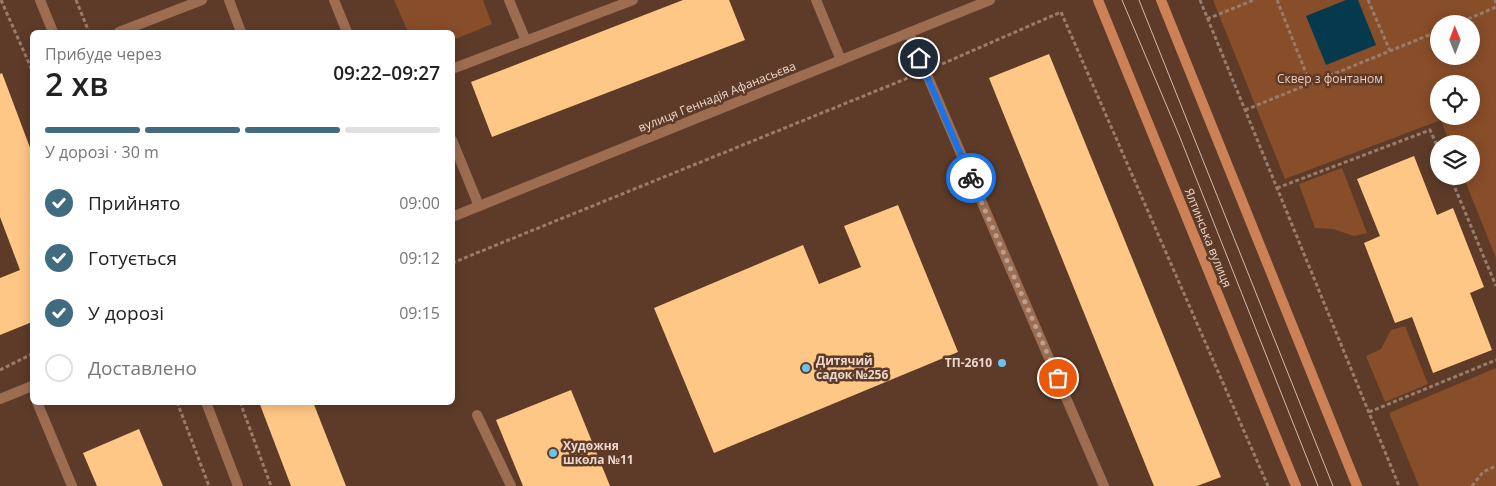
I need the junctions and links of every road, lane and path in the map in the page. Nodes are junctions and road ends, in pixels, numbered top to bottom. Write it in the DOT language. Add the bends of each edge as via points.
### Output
graph roads {
  1 [pos="1,0"];
  2 [pos="40,0"];
  3 [pos="76,0"];
  4 [pos="202,0"];
  5 [pos="229,0"];
  6 [pos="334,0"];
  7 [pos="509,0"];
  8 [pos="633,0"];
  9 [pos="816,0"];
  10 [pos="990,0"];
  11 [pos="1098,0"];
  12 [pos="1161,0"];
  13 [pos="1200,0"];
  14 [pos="1254,0"];
  15 [pos="1276,0"];
  16 [pos="1368,0"];
  17 [pos="1496,7"];
  18 [pos="1477,15"];
  19 [pos="1208,19"];
  20 [pos="52,30"];
  21 [pos="88,30"];
  22 [pos="124,30"];
  23 [pos="240,30"];
  24 [pos="346,30"];
  25 [pos="908,33"];
  26 [pos="1430,35"];
  27 [pos="526,41"];
  28 [pos="1390,51"];
  29 [pos="841,60"];
  30 [pos="30,65"];
  31 [pos="455,68"];
  32 [pos="925,71"];
  33 [pos="1310,84"];
  34 [pos="1244,110"];
  35 [pos="1432,135"];
  36 [pos="455,147"];
  37 [pos="1454,185"];
  38 [pos="1276,188"];
  39 [pos="479,206"];
  40 [pos="455,216"];
  41 [pos="455,262"];
  42 [pos="1496,286"];
  43 [pos="30,355"];
  44 [pos="1496,360"];
  45 [pos="0,370"];
  46 [pos="30,390"];
  47 [pos="0,399"];
  48 [pos="38,405"];
  49 [pos="178,405"];
  50 [pos="207,405"];
  51 [pos="241,405"];
  52 [pos="1369,412"];
  53 [pos="478,415"];
  54 [pos="1496,466"];
  55 [pos="72,486"];
  56 [pos="209,486"];
  57 [pos="238,486"];
  58 [pos="271,486"];
  59 [pos="511,486"];
  60 [pos="1104,486"];
  61 [pos="1268,486"];
  62 [pos="1296,486"];
  63 [pos="1357,486"];
  64 [pos="1400,486"];
  65 [pos="1472,486"];
  1 -- 30 [label="path"];
  2 -- 20 [label="street"];
  3 -- 21 [label="path"];
  4 -- 22 [label="street"];
  5 -- 23 [label="street"];
  6 -- 24 [label="street"];
  7 -- 27 [label="street"];
  8 -- 27 [label="street"];
  9 -- 29 [label="street"];
  10 -- 25 [label="street, вулиця Геннадія Афанасьєва"];
  11 -- 62 [label="street, Ялтинська вулиця"];
  12 -- 63 [label="street"];
  13 -- 19 [label="path"];
  14 -- 19 [label="path"];
  15 -- 33 [label="path"];
  16 -- 28 [label="path"];
  17 -- 18 [label="path"];
  19 -- 34 [label="path"];
  25 -- 29 [label="street, вулиця Геннадія Афанасьєва"];
  25 -- 32 [label="street"];
  26 -- 28 [label="path"];
  27 -- 31 [label="street"];
  28 -- 33 [label="path"];
  29 -- 39 [label="street, вулиця Геннадія Афанасьєва"];
  32 -- 41 [label="path"];
  32 -- 60 [label="street"];
  32 -- 61 [label="path" via="1061,12"];
  33 -- 34 [label="path"];
  34 -- 38 [label="path"];
  35 -- 38 [label="path" via="1430,130"];
  36 -- 39 [label="street"];
  37 -- 42 [label="path"];
  38 -- 52 [label="path"];
  39 -- 40 [label="street, вулиця Геннадія Афанасьєва"];
  43 -- 45 [label="path"];
  44 -- 52 [label="path"];
  46 -- 47 [label="street"];
  48 -- 55 [label="street"];
  49 -- 56 [label="path"];
  50 -- 57 [label="street"];
  51 -- 58 [label="path"];
  52 -- 64 [label="path"];
  53 -- 59 [label="street"];
  54 -- 65 [label="path" via="1483,472"];
}
